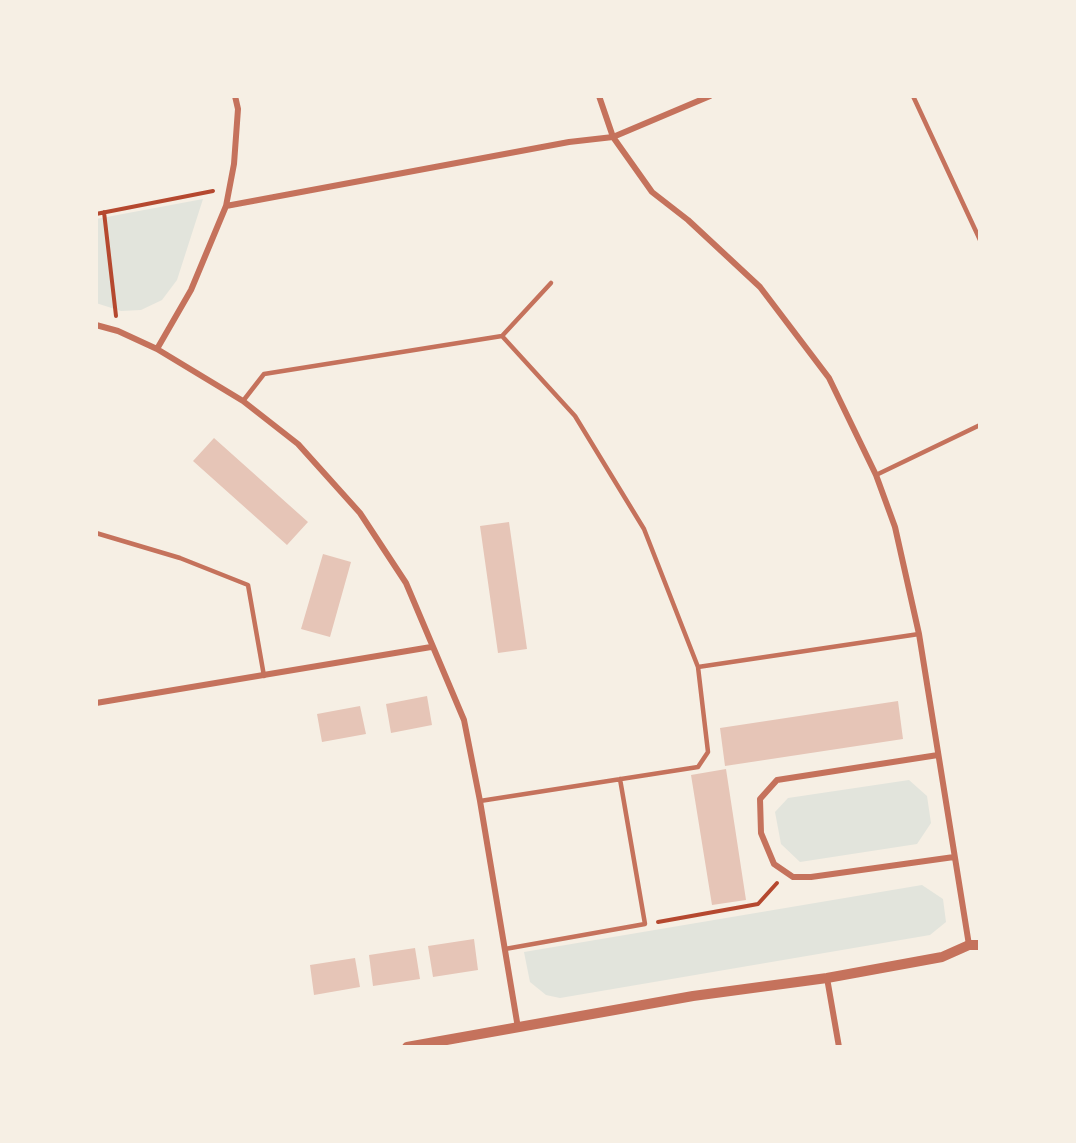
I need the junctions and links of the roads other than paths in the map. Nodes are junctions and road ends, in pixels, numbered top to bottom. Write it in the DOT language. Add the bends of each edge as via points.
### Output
graph roads {
  1 [pos="235,96"];
  2 [pos="599,96"];
  3 [pos="710,96"];
  4 [pos="913,96"];
  5 [pos="613,137"];
  6 [pos="226,206"];
  7 [pos="980,240"];
  8 [pos="551,283"];
  9 [pos="96,325"];
  10 [pos="502,336"];
  11 [pos="157,349"];
  12 [pos="243,401"];
  13 [pos="980,425"];
  14 [pos="876,475"];
  15 [pos="96,533"];
  16 [pos="919,634"];
  17 [pos="431,647"];
  18 [pos="698,667"];
  19 [pos="264,676"];
  20 [pos="96,703"];
  21 [pos="939,755"];
  22 [pos="620,779"];
  23 [pos="480,801"];
  24 [pos="954,857"];
  25 [pos="975,945"];
  26 [pos="504,949"];
  27 [pos="827,978"];
  28 [pos="518,1029"];
  29 [pos="407,1047"];
  30 [pos="839,1047"];
  1 -- 6 [label="street" via="238,109"];
  2 -- 5 [label="street"];
  3 -- 5 [label="street"];
  4 -- 7 [label="lane"];
  5 -- 6 [label="street"];
  5 -- 14 [label="street" via="652,192 760,287 829,378"];
  6 -- 11 [label="street" via="191,290"];
  8 -- 10 [label="lane"];
  9 -- 11 [label="street"];
  10 -- 12 [label="lane" via="264,374"];
  10 -- 18 [label="lane" via="575,416 644,529"];
  11 -- 12 [label="street"];
  12 -- 17 [label="street" via="298,444 360,513 406,583"];
  13 -- 14 [label="lane"];
  14 -- 16 [label="street" via="895,527"];
  15 -- 19 [label="lane" via="180,558 248,585"];
  16 -- 18 [label="lane"];
  16 -- 21 [label="street"];
  17 -- 19 [label="street"];
  17 -- 23 [label="street" via="464,720"];
  18 -- 22 [label="lane" via="708,752 698,766"];
  19 -- 20 [label="street"];
  21 -- 24 [label="street"];
  21 -- 24 [label="street" via="777,780 760,799 761,833 774,864 793,877"];
  22 -- 23 [label="lane"];
  22 -- 26 [label="lane" via="645,924"];
  23 -- 26 [label="street"];
  24 -- 25 [label="street"];
  25 -- 27 [label="street" via="942,957"];
  26 -- 28 [label="street"];
  27 -- 28 [label="street" via="693,996"];
  27 -- 30 [label="street"];
  28 -- 29 [label="street"];
}
